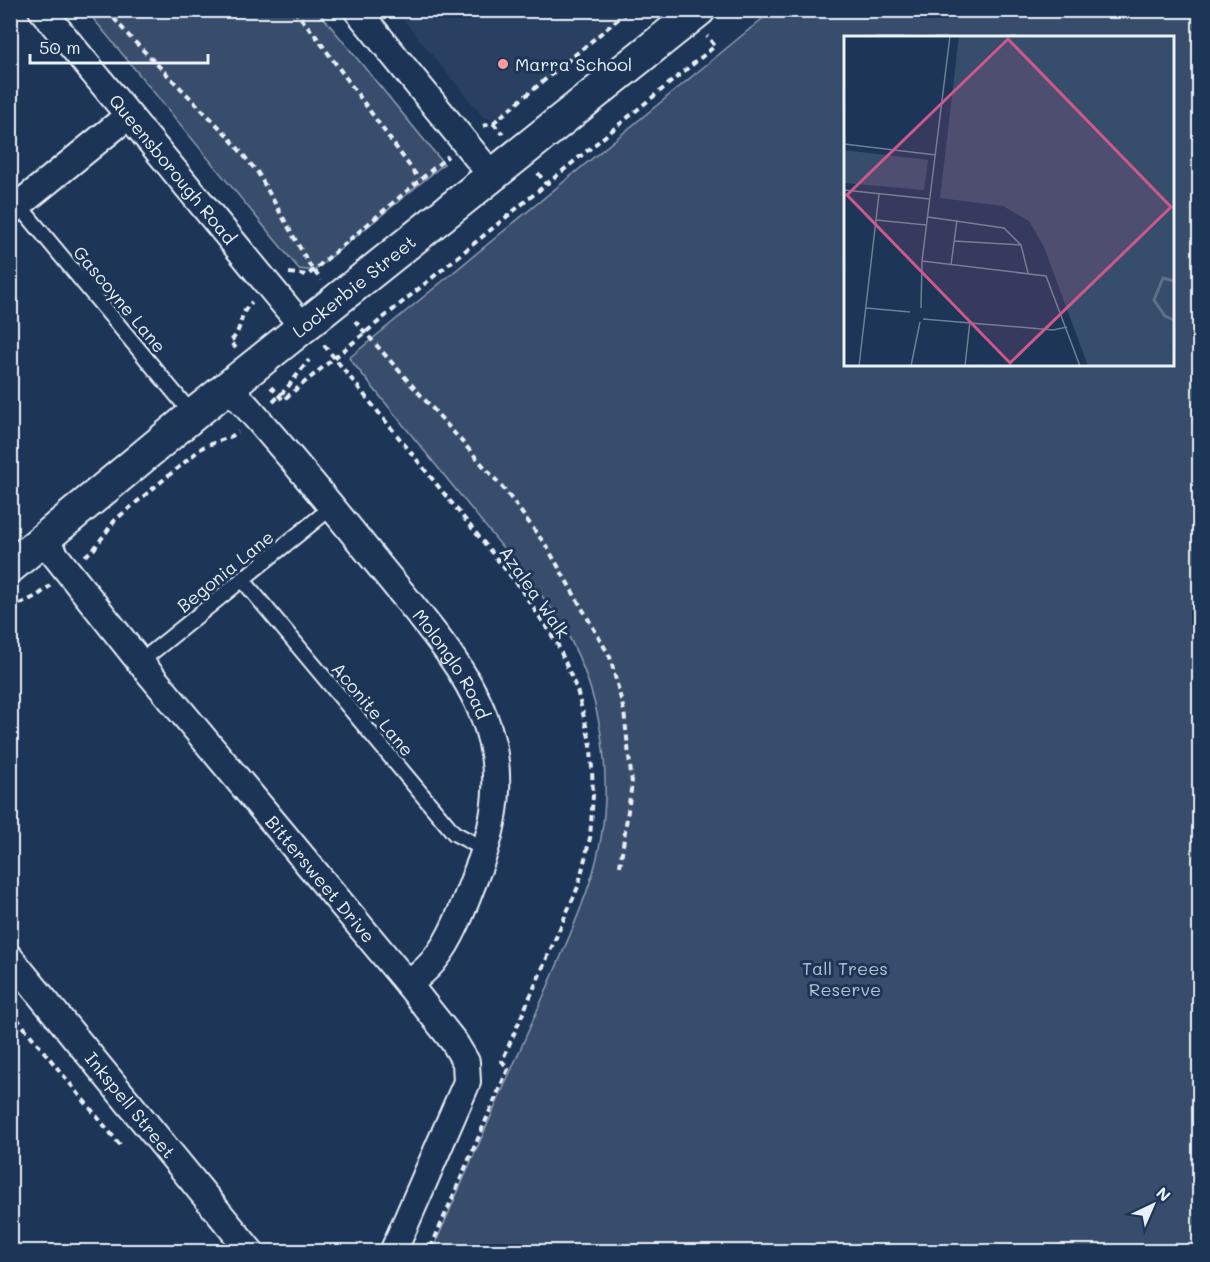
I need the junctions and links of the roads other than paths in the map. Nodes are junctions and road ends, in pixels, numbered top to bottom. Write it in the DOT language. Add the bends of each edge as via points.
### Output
graph roads {
  1 [pos="42,10"];
  2 [pos="357,10"];
  3 [pos="699,10"];
  4 [pos="128,116"];
  5 [pos="493,177"];
  6 [pos="15,208"];
  7 [pos="303,327"];
  8 [pos="229,387"];
  9 [pos="193,416"];
  10 [pos="332,507"];
  11 [pos="43,540"];
  12 [pos="10,567"];
  13 [pos="242,579"];
  14 [pos="140,662"];
  15 [pos="486,850"];
  16 [pos="10,958"];
  17 [pos="409,985"];
  18 [pos="251,1251"];
  19 [pos="393,1251"];
  1 -- 4 [label="street, Queensborough Road"];
  2 -- 5 [label="street"];
  3 -- 5 [label="street, Lockerbie Street"];
  4 -- 6 [label="street"];
  4 -- 7 [label="street, Queensborough Road"];
  5 -- 7 [label="street, Lockerbie Street"];
  6 -- 9 [label="lane, Gascoyne Lane"];
  7 -- 8 [label="street, Lockerbie Street"];
  8 -- 9 [label="street, Lockerbie Street"];
  8 -- 10 [label="street, Molonglo Road"];
  9 -- 11 [label="street, Lockerbie Street"];
  10 -- 13 [label="lane, Begonia Lane"];
  10 -- 15 [label="street, Molonglo Road" via="444,645 484,715 495,761 497,793"];
  11 -- 12 [label="street, Lockerbie Street"];
  11 -- 14 [label="street, Bittersweet Drive"];
  13 -- 14 [label="lane, Begonia Lane"];
  13 -- 15 [label="lane, Aconite Lane" via="454,833"];
  14 -- 17 [label="street, Bittersweet Drive"];
  15 -- 17 [label="street, Molonglo Road" via="444,946 435,961"];
  16 -- 18 [label="street, Inkspell Street"];
  17 -- 19 [label="street, Bittersweet Drive" via="466,1062 467,1082"];
}
